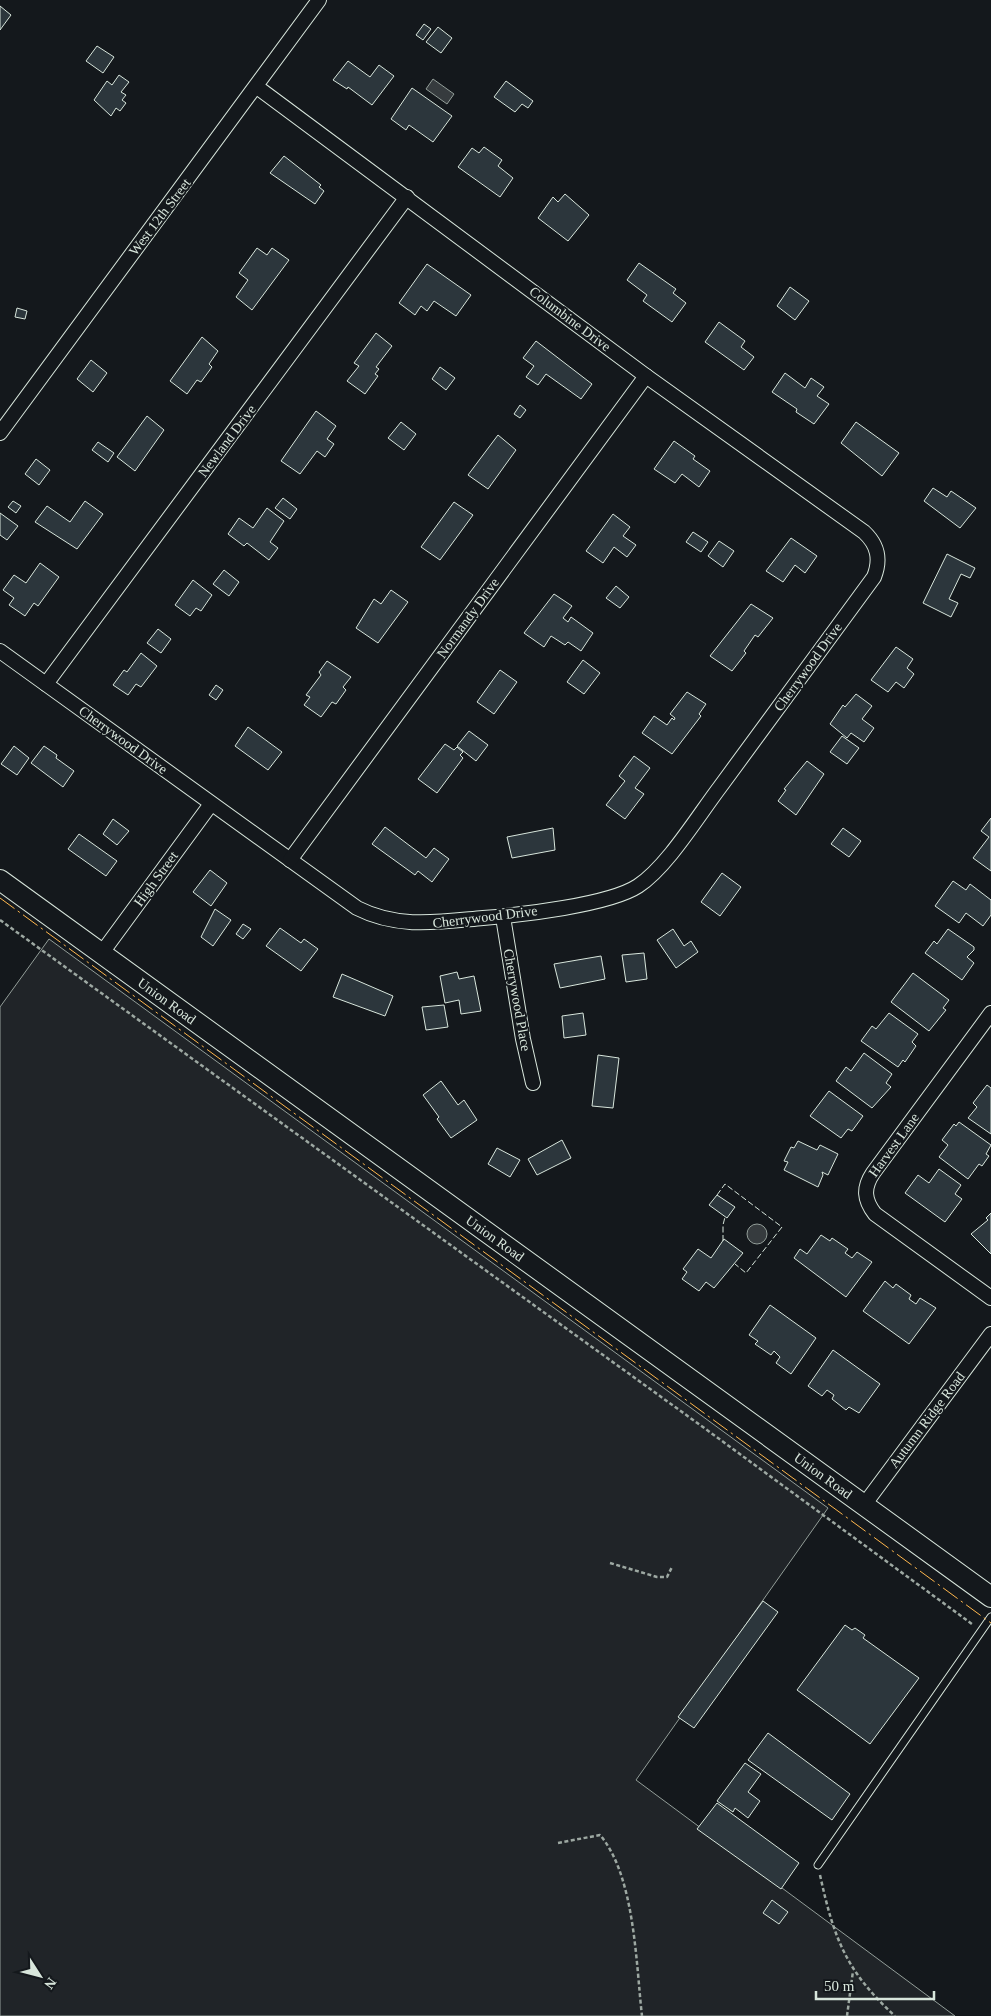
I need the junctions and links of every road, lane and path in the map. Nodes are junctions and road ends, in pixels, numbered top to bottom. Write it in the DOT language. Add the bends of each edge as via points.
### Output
graph roads {
  1 [pos="320,0"];
  2 [pos="257,87"];
  3 [pos="407,197"];
  4 [pos="646,376"];
  5 [pos="0,432"];
  6 [pos="877,553"];
  7 [pos="0,651"];
  8 [pos="46,684"];
  9 [pos="211,804"];
  10 [pos="290,860"];
  11 [pos="0,880"];
  12 [pos="503,917"];
  13 [pos="0,920"];
  14 [pos="101,954"];
  15 [pos="991,1013"];
  16 [pos="533,1083"];
  17 [pos="991,1298"];
  18 [pos="991,1334"];
  19 [pos="864,1505"];
  20 [pos="610,1563"];
  21 [pos="672,1567"];
  22 [pos="991,1597"];
  23 [pos="991,1617"];
  24 [pos="981,1631"];
  25 [pos="558,1844"];
  26 [pos="818,1865"];
  27 [pos="853,1971"];
  28 [pos="642,2016"];
  29 [pos="847,2016"];
  30 [pos="895,2016"];
  1 -- 2 [label="street, West 12th Street"];
  2 -- 3 [label="street, Columbine Drive"];
  2 -- 5 [label="street, West 12th Street"];
  3 -- 4 [label="street, Columbine Drive"];
  3 -- 8 [label="street, Newland Drive"];
  4 -- 6 [label="street, Columbine Drive" via="864,532"];
  4 -- 10 [label="street, Normandy Drive"];
  6 -- 12 [label="street, Cherrywood Drive" via="878,567 874,577 701,813 652,874 639,886 603,900"];
  7 -- 8 [label="street, Cherrywood Drive"];
  8 -- 9 [label="street, Cherrywood Drive"];
  9 -- 10 [label="street, Cherrywood Drive"];
  9 -- 14 [label="street, High Street"];
  10 -- 12 [label="street, Cherrywood Drive" via="357,908 375,917 426,924"];
  11 -- 14 [label="main road, Union Road"];
  12 -- 16 [label="street, Cherrywood Place"];
  13 -- 24 [label="path"];
  14 -- 19 [label="main road, Union Road"];
  15 -- 17 [label="street, Harvest Lane" via="873,1173 865,1191 866,1200 875,1214"];
  18 -- 19 [label="street, Autumn Ridge Road"];
  19 -- 22 [label="main road, Union Road"];
  20 -- 21 [label="path" via="657,1577 667,1577"];
  23 -- 24 [label="lane"];
  24 -- 26 [label="lane"];
  25 -- 28 [label="path" via="600,1835 607,1843 629,1899"];
  26 -- 27 [label="path" via="827,1907 841,1949"];
  27 -- 29 [label="path"];
  27 -- 30 [label="path"];
}
